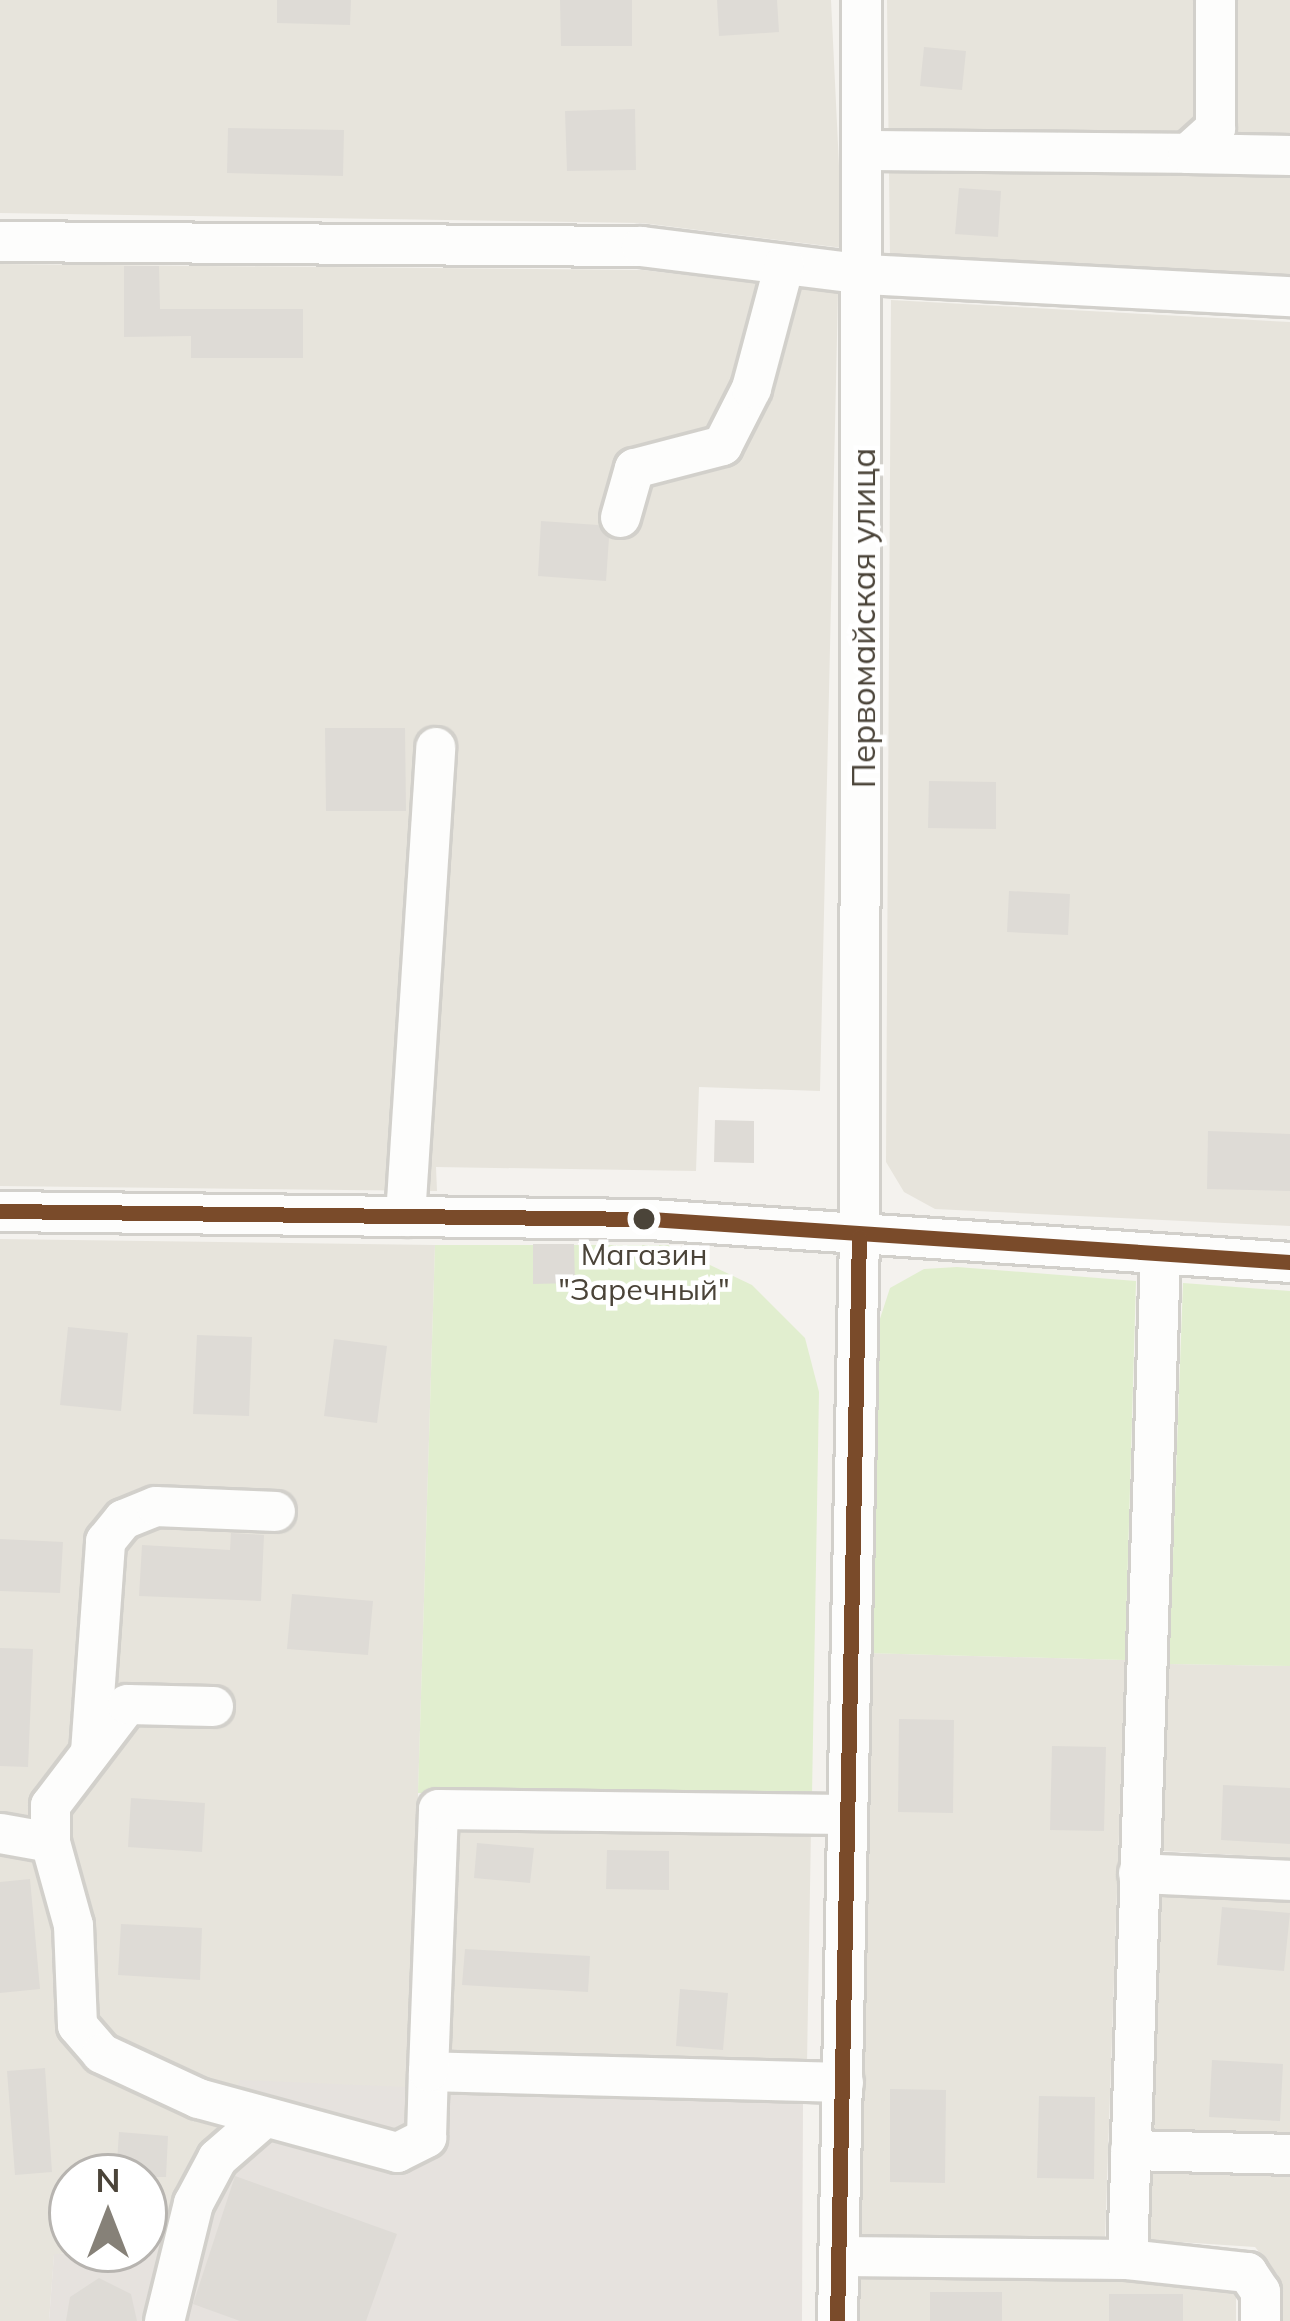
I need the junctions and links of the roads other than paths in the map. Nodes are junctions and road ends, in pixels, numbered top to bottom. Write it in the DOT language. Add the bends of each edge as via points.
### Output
graph roads {
  1 [pos="861,0"];
  2 [pos="1214,0"];
  3 [pos="863,150"];
  4 [pos="1186,153"];
  5 [pos="1290,155"];
  6 [pos="0,242"];
  7 [pos="784,264"];
  8 [pos="865,274"];
  9 [pos="1290,296"];
  10 [pos="620,517"];
  11 [pos="435,747"];
  12 [pos="0,1211"];
  13 [pos="405,1216"];
  14 [pos="859,1236"];
  15 [pos="1160,1254"];
  16 [pos="1290,1262"];
  17 [pos="275,1511"];
  18 [pos="213,1706"];
  19 [pos="90,1752"];
  20 [pos="844,1814"];
  21 [pos="0,1833"];
  22 [pos="50,1842"];
  23 [pos="1138,1873"];
  24 [pos="1290,1880"];
  25 [pos="428,2071"];
  26 [pos="843,2082"];
  27 [pos="264,2116"];
  28 [pos="1130,2150"];
  29 [pos="1290,2154"];
  30 [pos="838,2256"];
  31 [pos="1127,2259"];
  32 [pos="164,2321"];
  33 [pos="837,2321"];
  34 [pos="1260,2321"];
  1 -- 3 [label="street, Первомайская улица"];
  2 -- 4 [label="street" via="1214,128"];
  3 -- 4 [label="street"];
  3 -- 8 [label="street, Первомайская улица"];
  4 -- 5 [label="street"];
  6 -- 7 [label="street" via="641,246"];
  7 -- 8 [label="street"];
  7 -- 10 [label="street" via="751,388 722,445 634,468"];
  8 -- 9 [label="street"];
  8 -- 14 [label="street, Первомайская улица"];
  11 -- 13 [label="street"];
  12 -- 13 [label="street"];
  13 -- 14 [label="street" via="650,1219"];
  14 -- 15 [label="street"];
  14 -- 20 [label="street, Первомайская улица"];
  15 -- 16 [label="street"];
  15 -- 23 [label="street"];
  17 -- 19 [label="street" via="157,1506 123,1520 105,1540"];
  18 -- 19 [label="street" via="127,1704"];
  19 -- 22 [label="street" via="50,1804"];
  20 -- 25 [label="street" via="438,1809"];
  20 -- 26 [label="street, Первомайская улица"];
  21 -- 22 [label="street"];
  22 -- 27 [label="street" via="73,1925 77,2025 101,2053 198,2098"];
  23 -- 24 [label="street"];
  23 -- 28 [label="street"];
  25 -- 26 [label="street"];
  25 -- 27 [label="street" via="426,2137 397,2152"];
  26 -- 30 [label="street, Первомайская улица"];
  27 -- 32 [label="street" via="217,2158 193,2203"];
  28 -- 29 [label="street"];
  28 -- 31 [label="street"];
  30 -- 31 [label="street"];
  30 -- 33 [label="street, Первомайская улица"];
  31 -- 34 [label="street" via="1247,2272 1260,2291"];
}
